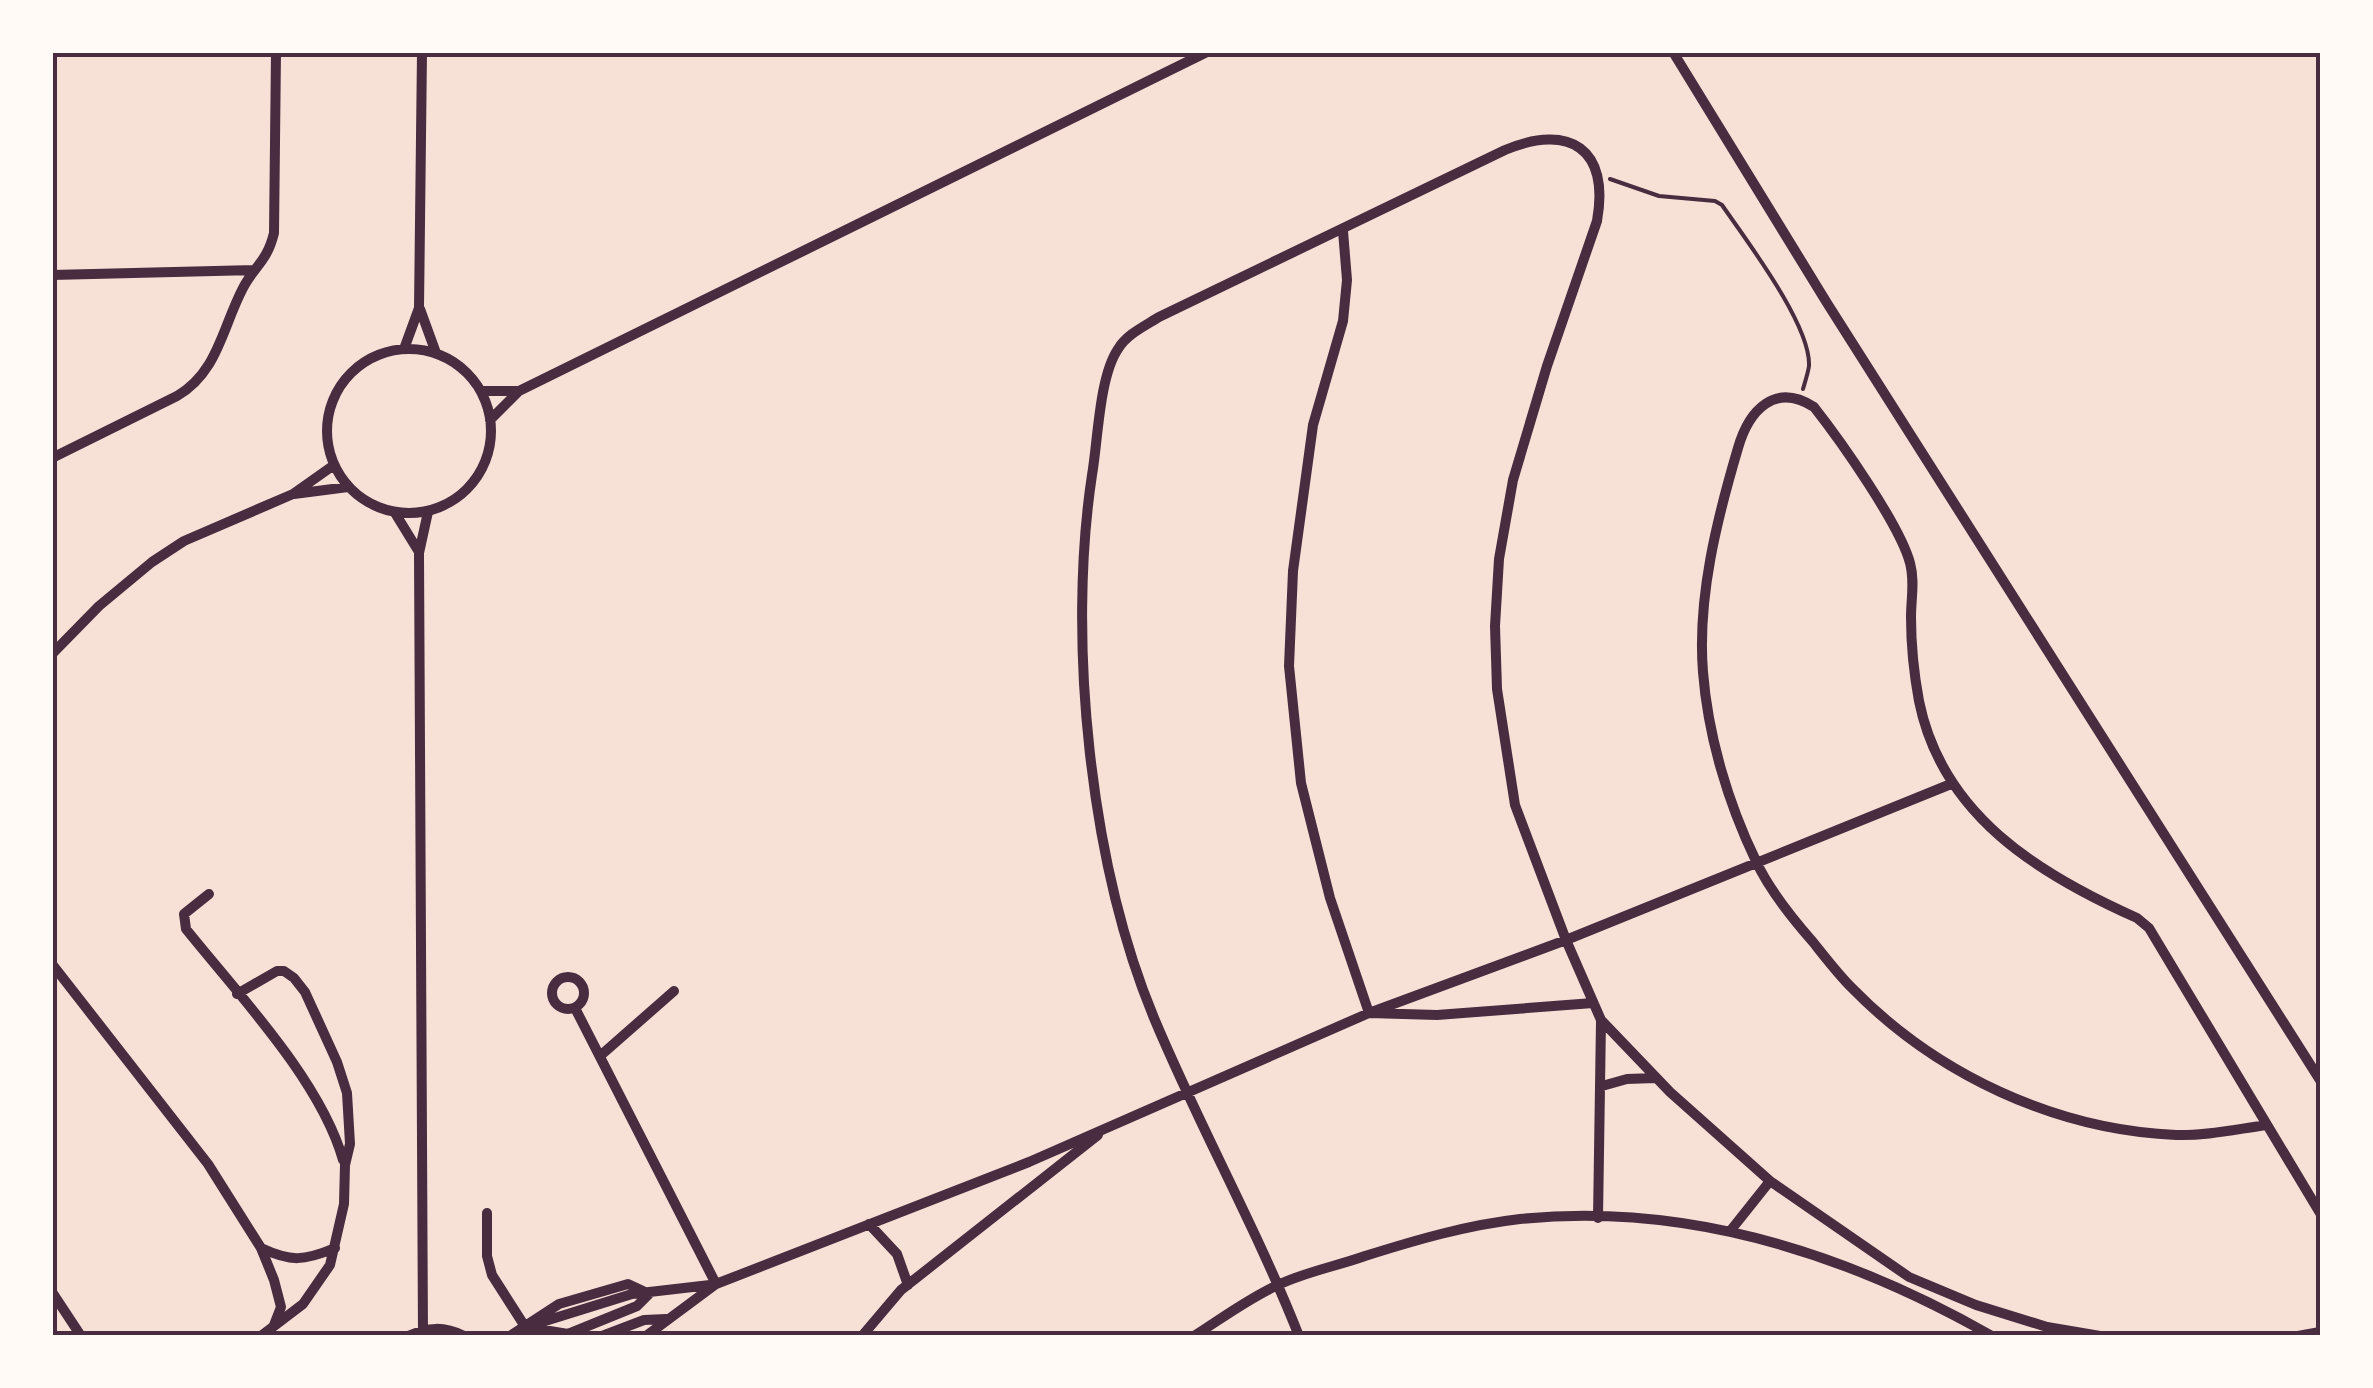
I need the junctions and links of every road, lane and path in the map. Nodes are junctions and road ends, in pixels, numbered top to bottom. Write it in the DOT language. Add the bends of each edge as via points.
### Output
graph roads {
  1 [pos="276,52"];
  2 [pos="422,52"];
  3 [pos="1208,52"];
  4 [pos="1673,52"];
  5 [pos="1598,174"];
  6 [pos="1342,230"];
  7 [pos="255,270"];
  8 [pos="52,276"];
  9 [pos="420,308"];
  10 [pos="404,349"];
  11 [pos="436,353"];
  12 [pos="480,391"];
  13 [pos="519,391"];
  14 [pos="1800,398"];
  15 [pos="490,420"];
  16 [pos="52,458"];
  17 [pos="334,465"];
  18 [pos="348,487"];
  19 [pos="293,494"];
  20 [pos="428,512"];
  21 [pos="395,513"];
  22 [pos="420,553"];
  23 [pos="52,654"];
  24 [pos="1952,784"];
  25 [pos="1757,864"];
  26 [pos="208,894"];
  27 [pos="1566,940"];
  28 [pos="52,964"];
  29 [pos="674,991"];
  30 [pos="238,994"];
  31 [pos="1593,1003"];
  32 [pos="575,1008"];
  33 [pos="1370,1013"];
  34 [pos="1601,1020"];
  35 [pos="600,1056"];
  36 [pos="1656,1078"];
  37 [pos="2320,1080"];
  38 [pos="1602,1086"];
  39 [pos="1188,1090"];
  40 [pos="1110,1125"];
  41 [pos="2266,1125"];
  42 [pos="345,1165"];
  43 [pos="1770,1181"];
  44 [pos="487,1213"];
  45 [pos="2320,1213"];
  46 [pos="1598,1218"];
  47 [pos="869,1224"];
  48 [pos="1731,1230"];
  49 [pos="261,1248"];
  50 [pos="335,1248"];
  51 [pos="716,1284"];
  52 [pos="1279,1284"];
  53 [pos="908,1285"];
  54 [pos="52,1292"];
  55 [pos="649,1294"];
  56 [pos="2004,1313"];
  57 [pos="667,1319"];
  58 [pos="274,1326"];
  59 [pos="529,1331"];
  60 [pos="2045,1331"];
  61 [pos="423,1332"];
  62 [pos="2320,1332"];
  63 [pos="81,1336"];
  64 [pos="260,1336"];
  65 [pos="408,1336"];
  66 [pos="464,1336"];
  67 [pos="510,1336"];
  68 [pos="602,1336"];
  69 [pos="646,1336"];
  70 [pos="658,1336"];
  71 [pos="862,1336"];
  72 [pos="1194,1336"];
  73 [pos="1299,1336"];
  74 [pos="1993,1336"];
  75 [pos="2100,1336"];
  76 [pos="2298,1336"];
  1 -- 7 [label="street" via="277,214 270,252"];
  2 -- 9 [label="street"];
  3 -- 13 [label="street"];
  4 -- 37 [label="street"];
  5 -- 6 [label="street" via="1580,148 1564,140 1530,139"];
  5 -- 14 [label="path" via="1659,196 1722,205 1798,327 1809,367"];
  5 -- 27 [label="street" via="1597,222 1513,480 1496,626 1497,689 1515,805"];
  6 -- 33 [label="street" via="1343,321 1314,425 1292,571 1289,666 1301,782 1330,898"];
  6 -- 39 [label="street" via="1128,337 1106,383 1085,522 1086,712 1128,948"];
  7 -- 8 [label="street"];
  7 -- 16 [label="street" via="212,362 192,388"];
  9 -- 10 [label="street"];
  9 -- 11 [label="street"];
  10 -- 11 [label="street"];
  10 -- 17 [label="street" via="370,358 343,380 326,430"];
  11 -- 12 [label="street"];
  12 -- 13 [label="street"];
  12 -- 15 [label="street"];
  13 -- 15 [label="street"];
  14 -- 24 [label="street" via="1826,422 1910,562 1919,702"];
  14 -- 25 [label="street" via="1765,404 1741,436 1703,607 1712,732"];
  15 -- 20 [label="street" via="490,444 470,488"];
  17 -- 18 [label="street"];
  17 -- 19 [label="street"];
  18 -- 19 [label="street"];
  18 -- 21 [label="street"];
  19 -- 23 [label="street" via="184,541 152,562"];
  20 -- 21 [label="street"];
  20 -- 22 [label="street"];
  21 -- 22 [label="street"];
  22 -- 61 [label="street"];
  24 -- 25 [label="street"];
  24 -- 41 [label="street" via="1989,830 2034,865 2136,918 2161,943"];
  25 -- 27 [label="street"];
  25 -- 41 [label="street" via="1851,988 1912,1040 1991,1088 2127,1130 2181,1135"];
  26 -- 30 [label="street" via="182,920"];
  27 -- 31 [label="street"];
  27 -- 33 [label="street"];
  28 -- 49 [label="street" via="208,1164"];
  29 -- 35 [label="street"];
  30 -- 42 [label="street" via="324,1112"];
  30 -- 42 [label="street" via="277,971 304,992 348,1093"];
  31 -- 33 [label="street" via="1438,1015"];
  31 -- 34 [label="street"];
  32 -- 35 [label="street"];
  33 -- 39 [label="street"];
  34 -- 36 [label="street"];
  34 -- 38 [label="street"];
  35 -- 51 [label="street"];
  36 -- 38 [label="street"];
  36 -- 43 [label="street"];
  38 -- 46 [label="street"];
  39 -- 40 [label="street"];
  39 -- 52 [label="street"];
  40 -- 47 [label="street"];
  40 -- 53 [label="street"];
  41 -- 45 [label="street"];
  42 -- 50 [label="street"];
  43 -- 48 [label="street"];
  43 -- 56 [label="street" via="1909,1277"];
  44 -- 59 [label="street" via="492,1275"];
  46 -- 48 [label="street"];
  46 -- 52 [label="street" via="1519,1219 1431,1235"];
  47 -- 51 [label="street"];
  47 -- 53 [label="street" via="897,1254"];
  48 -- 74 [label="street" via="1832,1259"];
  49 -- 50 [label="street" via="285,1259"];
  49 -- 58 [label="street" via="280,1307"];
  50 -- 58 [label="street" via="314,1290"];
  51 -- 55 [label="street"];
  51 -- 57 [label="street"];
  52 -- 72 [label="street"];
  52 -- 73 [label="street"];
  53 -- 71 [label="street"];
  54 -- 63 [label="street"];
  55 -- 59 [label="street" via="632,1294"];
  55 -- 59 [label="street" via="637,1306 568,1334"];
  55 -- 59 [label="street" via="628,1284 578,1298 559,1304"];
  56 -- 60 [label="street"];
  56 -- 74 [label="street"];
  57 -- 68 [label="street"];
  57 -- 69 [label="street"];
  57 -- 70 [label="street"];
  58 -- 64 [label="street"];
  59 -- 67 [label="street"];
  60 -- 75 [label="street"];
  61 -- 65 [label="street"];
  61 -- 66 [label="street" via="449,1328"];
  62 -- 76 [label="street"];
}
